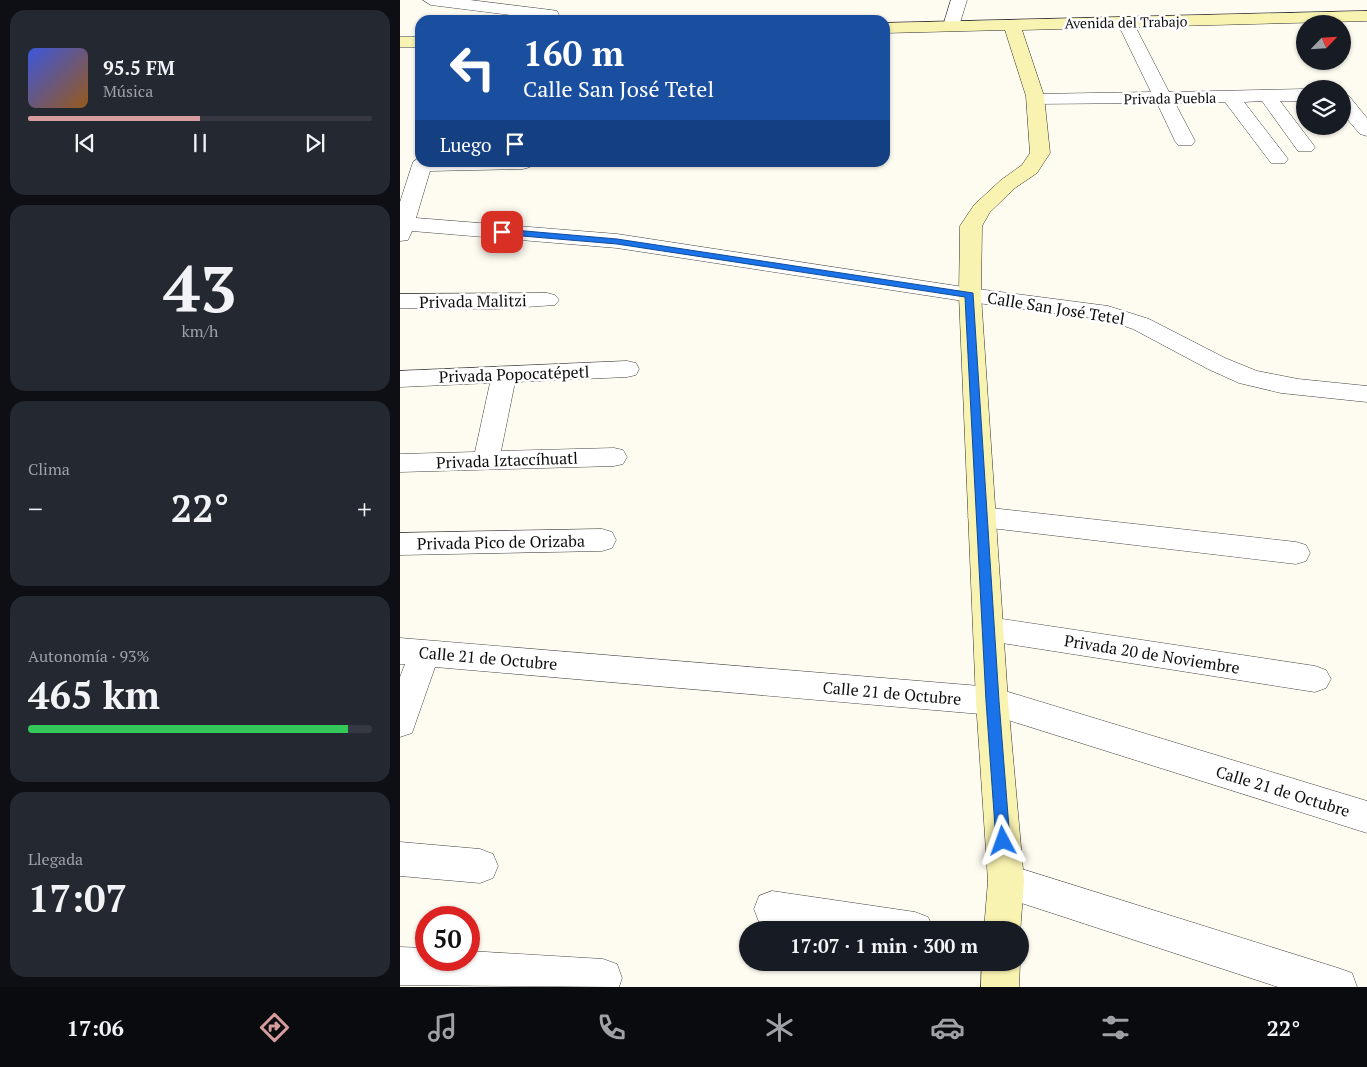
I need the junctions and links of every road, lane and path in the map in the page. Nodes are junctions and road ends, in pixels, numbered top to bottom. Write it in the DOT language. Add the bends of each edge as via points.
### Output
graph roads {
  1 [pos="431,0"];
  2 [pos="959,0"];
  3 [pos="552,13"];
  4 [pos="1367,16"];
  5 [pos="1125,22"];
  6 [pos="1012,24"];
  7 [pos="951,26"];
  8 [pos="890,28"];
  9 [pos="400,42"];
  10 [pos="415,42"];
  11 [pos="1296,95"];
  12 [pos="1267,96"];
  13 [pos="1231,97"];
  14 [pos="1162,98"];
  15 [pos="1036,100"];
  16 [pos="1351,102"];
  17 [pos="1367,130"];
  18 [pos="1185,141"];
  19 [pos="1305,147"];
  20 [pos="1278,159"];
  21 [pos="422,167"];
  22 [pos="403,230"];
  23 [pos="970,295"];
  24 [pos="547,300"];
  25 [pos="400,301"];
  26 [pos="627,369"];
  27 [pos="504,374"];
  28 [pos="400,379"];
  29 [pos="1367,394"];
  30 [pos="614,456"];
  31 [pos="486,461"];
  32 [pos="400,463"];
  33 [pos="982,518"];
  34 [pos="602,540"];
  35 [pos="400,544"];
  36 [pos="1296,553"];
  37 [pos="989,629"];
  38 [pos="412,652"];
  39 [pos="1315,679"];
  40 [pos="992,701"];
  41 [pos="400,723"];
  42 [pos="1367,817"];
  43 [pos="400,859"];
  44 [pos="480,866"];
  45 [pos="1006,880"];
  46 [pos="772,909"];
  47 [pos="854,921"];
  48 [pos="1004,921"];
  49 [pos="400,966"];
  50 [pos="1001,971"];
  51 [pos="603,978"];
  52 [pos="1000,987"];
  53 [pos="1338,987"];
  1 -- 3 [label="street"];
  2 -- 7 [label="street"];
  4 -- 5 [label="main road, Avenida del Trabajo"];
  5 -- 6 [label="main road, Avenida del Trabajo"];
  5 -- 14 [label="street"];
  6 -- 7 [label="main road, Avenida del Trabajo"];
  6 -- 15 [label="main road"];
  7 -- 8 [label="main road, Avenida del Trabajo"];
  9 -- 10 [label="main road"];
  11 -- 12 [label="street, Privada Puebla"];
  12 -- 13 [label="street, Privada Puebla"];
  12 -- 19 [label="street"];
  13 -- 14 [label="street, Privada Puebla"];
  13 -- 20 [label="street"];
  14 -- 15 [label="street, Privada Puebla"];
  14 -- 18 [label="street"];
  15 -- 23 [label="main road" via="1040,153 1030,169 981,209 971,226"];
  16 -- 17 [label="street"];
  21 -- 22 [label="street"];
  22 -- 23 [label="street, Calle San José Tetel" via="617,242"];
  23 -- 29 [label="street, Calle San José Tetel" via="1108,313 1151,327 1234,372 1266,382"];
  23 -- 33 [label="main road"];
  24 -- 25 [label="street, Privada Malitzi"];
  26 -- 27 [label="street, Privada Popocatépetl"];
  27 -- 28 [label="street, Privada Popocatépetl"];
  27 -- 31 [label="street"];
  30 -- 31 [label="street, Privada Iztaccíhuatl"];
  31 -- 32 [label="street, Privada Iztaccíhuatl"];
  33 -- 36 [label="street"];
  33 -- 37 [label="main road"];
  34 -- 35 [label="street, Privada Pico de Orizaba"];
  37 -- 39 [label="street, Privada 20 de Noviembre"];
  37 -- 40 [label="main road"];
  38 -- 40 [label="street, Calle 21 de Octubre"];
  38 -- 41 [label="street"];
  40 -- 42 [label="street, Calle 21 de Octubre"];
  40 -- 45 [label="main road"];
  43 -- 44 [label="street"];
  45 -- 48 [label="main road"];
  45 -- 53 [label="street"];
  46 -- 47 [label="street"];
  49 -- 51 [label="street"];
  50 -- 52 [label="main road"];
}
